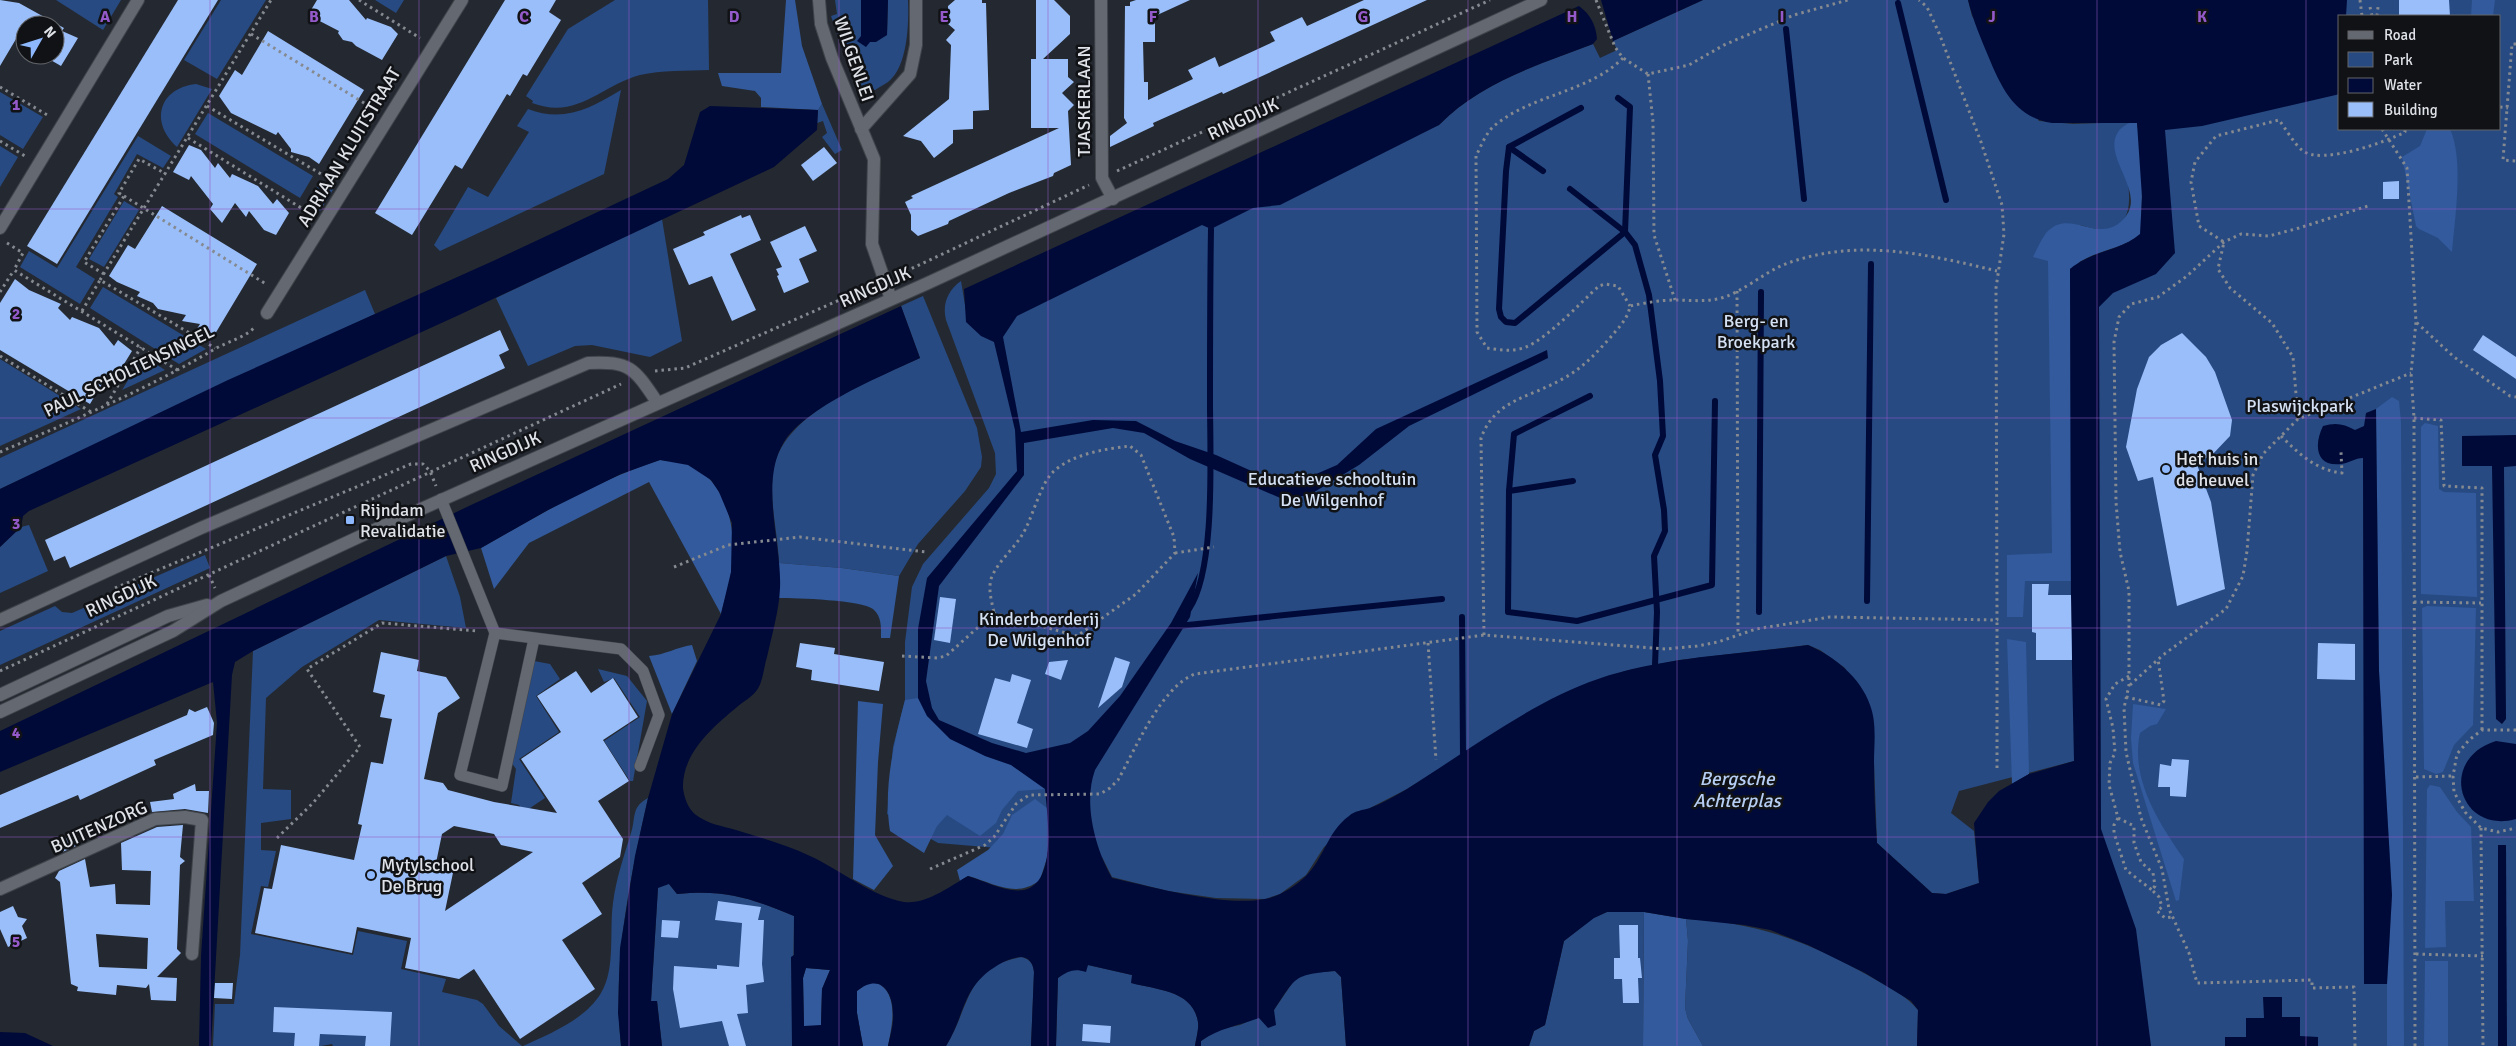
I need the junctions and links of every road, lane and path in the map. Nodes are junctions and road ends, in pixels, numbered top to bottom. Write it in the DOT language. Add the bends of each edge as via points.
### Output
graph roads {
  1 [pos="138,0"];
  2 [pos="271,0"];
  3 [pos="359,0"];
  4 [pos="462,0"];
  5 [pos="819,0"];
  6 [pos="916,0"];
  7 [pos="1101,0"];
  8 [pos="1490,0"];
  9 [pos="1541,0"];
  10 [pos="1596,0"];
  11 [pos="1848,0"];
  12 [pos="1919,0"];
  13 [pos="2360,0"];
  14 [pos="2370,7"];
  15 [pos="2378,7"];
  16 [pos="2362,15"];
  17 [pos="2372,15"];
  18 [pos="2377,15"];
  19 [pos="250,34"];
  20 [pos="2516,44"];
  21 [pos="432,45"];
  22 [pos="1623,58"];
  23 [pos="1648,74"];
  24 [pos="0,87"];
  25 [pos="208,106"];
  26 [pos="2501,107"];
  27 [pos="2508,108"];
  28 [pos="50,116"];
  29 [pos="387,117"];
  30 [pos="861,129"];
  31 [pos="2383,130"];
  32 [pos="2405,130"];
  33 [pos="188,138"];
  34 [pos="2390,140"];
  35 [pos="0,141"];
  36 [pos="25,156"];
  37 [pos="2516,162"];
  38 [pos="166,174"];
  39 [pos="1102,178"];
  40 [pos="344,188"];
  41 [pos="124,196"];
  42 [pos="1112,199"];
  43 [pos="2368,206"];
  44 [pos="144,209"];
  45 [pos="325,223"];
  46 [pos="0,228"];
  47 [pos="0,238"];
  48 [pos="2224,242"];
  49 [pos="920,265"];
  50 [pos="14,270"];
  51 [pos="1997,271"];
  52 [pos="104,274"];
  53 [pos="100,280"];
  54 [pos="883,281"];
  55 [pos="1737,291"];
  56 [pos="0,292"];
  57 [pos="280,292"];
  58 [pos="891,299"];
  59 [pos="1674,300"];
  60 [pos="1630,306"];
  61 [pos="82,310"];
  62 [pos="267,313"];
  63 [pos="2416,322"];
  64 [pos="141,347"];
  65 [pos="215,348"];
  66 [pos="0,356"];
  67 [pos="180,371"];
  68 [pos="2411,373"];
  69 [pos="639,376"];
  70 [pos="2516,397"];
  71 [pos="657,402"];
  72 [pos="107,404"];
  73 [pos="91,412"];
  74 [pos="2414,418"];
  75 [pos="2298,419"];
  76 [pos="2280,436"];
  77 [pos="0,452"];
  78 [pos="2341,452"];
  79 [pos="430,471"];
  80 [pos="443,505"];
  81 [pos="1214,547"];
  82 [pos="926,552"];
  83 [pos="1175,553"];
  84 [pos="674,567"];
  85 [pos="114,588"];
  86 [pos="221,601"];
  87 [pos="2414,602"];
  88 [pos="2481,603"];
  89 [pos="994,613"];
  90 [pos="0,620"];
  91 [pos="1998,620"];
  92 [pos="495,633"];
  93 [pos="1484,635"];
  94 [pos="1738,635"];
  95 [pos="534,639"];
  96 [pos="1428,643"];
  97 [pos="902,656"];
  98 [pos="2158,659"];
  99 [pos="0,671"];
  100 [pos="2129,676"];
  101 [pos="2129,685"];
  102 [pos="0,695"];
  103 [pos="2126,698"];
  104 [pos="0,712"];
  105 [pos="2482,730"];
  106 [pos="2516,730"];
  107 [pos="1436,760"];
  108 [pos="640,766"];
  109 [pos="1997,768"];
  110 [pos="2453,776"];
  111 [pos="2416,778"];
  112 [pos="2118,818"];
  113 [pos="2481,828"];
  114 [pos="2516,829"];
  115 [pos="277,838"];
  116 [pos="930,869"];
  117 [pos="0,889"];
  118 [pos="2150,889"];
  119 [pos="2172,917"];
  120 [pos="192,954"];
  121 [pos="2416,954"];
  122 [pos="2483,956"];
  123 [pos="2355,1046"];
  124 [pos="2415,1046"];
  125 [pos="2483,1046"];
  1 -- 46 [label="street"];
  2 -- 19 [label="path"];
  3 -- 21 [label="path"];
  4 -- 21 [label="street, ADRIAAN KLUITSTRAAT"];
  5 -- 30 [label="street, WILGENLEI" via="821,24 832,58"];
  6 -- 30 [label="street, WILGENLEI" via="916,45 910,74"];
  7 -- 39 [label="street, TJASKERLAAN"];
  8 -- 39 [label="path, RINGDIJK"];
  9 -- 42 [label="street, RINGDIJK"];
  10 -- 22 [label="path" via="1615,47"];
  11 -- 23 [label="path" via="1794,15 1724,45 1689,65"];
  12 -- 51 [label="path" via="1927,7 1939,33 2002,205 2004,234"];
  13 -- 16 [label="path"];
  14 -- 17 [label="path"];
  15 -- 18 [label="path"];
  19 -- 25 [label="path"];
  19 -- 29 [label="path"];
  20 -- 27 [label="path" via="2512,44"];
  21 -- 29 [label="street, ADRIAAN KLUITSTRAAT"];
  22 -- 23 [label="path"];
  22 -- 60 [label="path" via="1596,80 1554,94 1516,113 1493,127 1484,140 1476,156 1478,332 1487,348 1526,348 1605,284 1621,290"];
  23 -- 59 [label="path" via="1653,122 1654,235"];
  24 -- 28 [label="path"];
  25 -- 33 [label="path"];
  25 -- 40 [label="path"];
  26 -- 27 [label="path"];
  27 -- 37 [label="path" via="2503,160"];
  29 -- 40 [label="street, ADRIAAN KLUITSTRAAT"];
  30 -- 54 [label="street, WILGENLEI" via="874,159 872,244"];
  31 -- 34 [label="path"];
  32 -- 34 [label="path"];
  33 -- 38 [label="path"];
  33 -- 45 [label="path"];
  34 -- 48 [label="path" via="2322,156 2304,152 2279,120 2216,136 2195,162 2191,182 2200,226"];
  34 -- 63 [label="path" via="2407,168"];
  35 -- 36 [label="path"];
  38 -- 41 [label="path" via="139,159 119,193"];
  38 -- 44 [label="path"];
  39 -- 42 [label="street, TJASKERLAAN"];
  39 -- 49 [label="path, RINGDIJK"];
  40 -- 45 [label="street, ADRIAAN KLUITSTRAAT"];
  41 -- 44 [label="path"];
  41 -- 52 [label="path" via="84,262"];
  42 -- 58 [label="street, RINGDIJK"];
  43 -- 48 [label="path" via="2269,236 2241,234"];
  44 -- 52 [label="path"];
  44 -- 57 [label="path"];
  45 -- 57 [label="street, ADRIAAN KLUITSTRAAT"];
  47 -- 50 [label="path" via="24,253"];
  48 -- 75 [label="path" via="2218,269 2230,288 2272,323 2293,357"];
  48 -- 100 [label="path" via="2158,297 2131,304 2118,317 2114,342 2116,502 2120,552 2129,591"];
  50 -- 56 [label="path"];
  50 -- 61 [label="path"];
  51 -- 55 [label="path" via="1910,252 1853,249 1788,263 1768,271"];
  51 -- 91 [label="path"];
  52 -- 53 [label="path"];
  53 -- 61 [label="path"];
  53 -- 65 [label="path"];
  54 -- 58 [label="street, WILGENLEI"];
  54 -- 69 [label="path, RINGDIJK" via="685,368 662,369"];
  55 -- 59 [label="path" via="1717,299"];
  55 -- 94 [label="path"];
  57 -- 62 [label="street, ADRIAAN KLUITSTRAAT"];
  58 -- 71 [label="street, RINGDIJK"];
  59 -- 60 [label="path"];
  60 -- 93 [label="path" via="1625,321 1578,369 1502,407 1487,423 1480,438"];
  61 -- 64 [label="path"];
  62 -- 65 [label="path, PAUL SCHOLTENSINGEL" via="250,332"];
  63 -- 68 [label="path"];
  63 -- 70 [label="path" via="2454,357"];
  64 -- 67 [label="path"];
  64 -- 72 [label="path"];
  65 -- 67 [label="path, PAUL SCHOLTENSINGEL"];
  66 -- 73 [label="path"];
  67 -- 72 [label="path, PAUL SCHOLTENSINGEL"];
  68 -- 74 [label="path"];
  68 -- 75 [label="path"];
  69 -- 71 [label="street"];
  69 -- 79 [label="path, RINGDIJK"];
  69 -- 90 [label="street, RINGDIJK" via="614,362 588,363 201,528"];
  71 -- 80 [label="street, RINGDIJK"];
  72 -- 73 [label="path, PAUL SCHOLTENSINGEL"];
  73 -- 77 [label="path, PAUL SCHOLTENSINGEL"];
  74 -- 87 [label="path"];
  74 -- 88 [label="path" via="2441,420 2444,486 2482,488"];
  75 -- 76 [label="path"];
  76 -- 78 [label="path" via="2311,462 2330,472 2342,473"];
  76 -- 98 [label="path" via="2263,454 2253,475 2243,576 2226,609"];
  79 -- 85 [label="path" via="423,464 411,464"];
  79 -- 99 [label="path, RINGDIJK"];
  80 -- 86 [label="street, RINGDIJK"];
  80 -- 92 [label="lane"];
  81 -- 83 [label="path"];
  82 -- 84 [label="path" via="800,537 728,545"];
  83 -- 89 [label="path" via="1136,594 1077,636"];
  83 -- 89 [label="path" via="1171,530 1142,455 1130,446 1070,460 1051,474 1022,536 991,579"];
  86 -- 102 [label="street, RINGDIJK" via="168,616"];
  86 -- 104 [label="street, RINGDIJK" via="173,631"];
  87 -- 88 [label="path"];
  87 -- 111 [label="path"];
  88 -- 105 [label="path"];
  89 -- 97 [label="path" via="946,656"];
  91 -- 94 [label="path" via="1830,617"];
  91 -- 109 [label="path"];
  92 -- 95 [label="lane"];
  92 -- 95 [label="lane" via="460,775 502,786"];
  92 -- 115 [label="path" via="382,623 307,669 360,747 313,803"];
  93 -- 94 [label="path" via="1666,649 1697,646"];
  93 -- 96 [label="path"];
  95 -- 108 [label="lane" via="621,649 643,671 659,715"];
  96 -- 107 [label="path"];
  96 -- 116 [label="path" via="1186,677 1166,695 1118,780 1110,788 1100,794 1029,795 1016,804 985,845"];
  98 -- 101 [label="path"];
  98 -- 103 [label="path" via="2164,701 2161,705"];
  100 -- 101 [label="path"];
  100 -- 112 [label="path" via="2115,684 2106,698 2115,753 2110,763 2109,785"];
  101 -- 103 [label="path"];
  103 -- 119 [label="path" via="2126,752 2141,818 2162,869"];
  105 -- 106 [label="path"];
  105 -- 110 [label="path" via="2457,754"];
  110 -- 111 [label="path"];
  110 -- 113 [label="path" via="2454,792 2465,812"];
  111 -- 121 [label="path"];
  112 -- 118 [label="path" via="2114,833 2123,864"];
  112 -- 118 [label="path" via="2134,826 2134,843 2141,862 2153,873 2155,886"];
  113 -- 114 [label="path" via="2498,832"];
  113 -- 122 [label="path"];
  117 -- 120 [label="street, BUITENZORG" via="155,818 202,820"];
  118 -- 119 [label="path" via="2159,897 2162,907 2157,911 2159,914 2165,918"];
  119 -- 123 [label="path" via="2197,983 2312,980 2312,988 2354,987"];
  121 -- 122 [label="path"];
  121 -- 124 [label="path"];
  122 -- 125 [label="path"];
}
